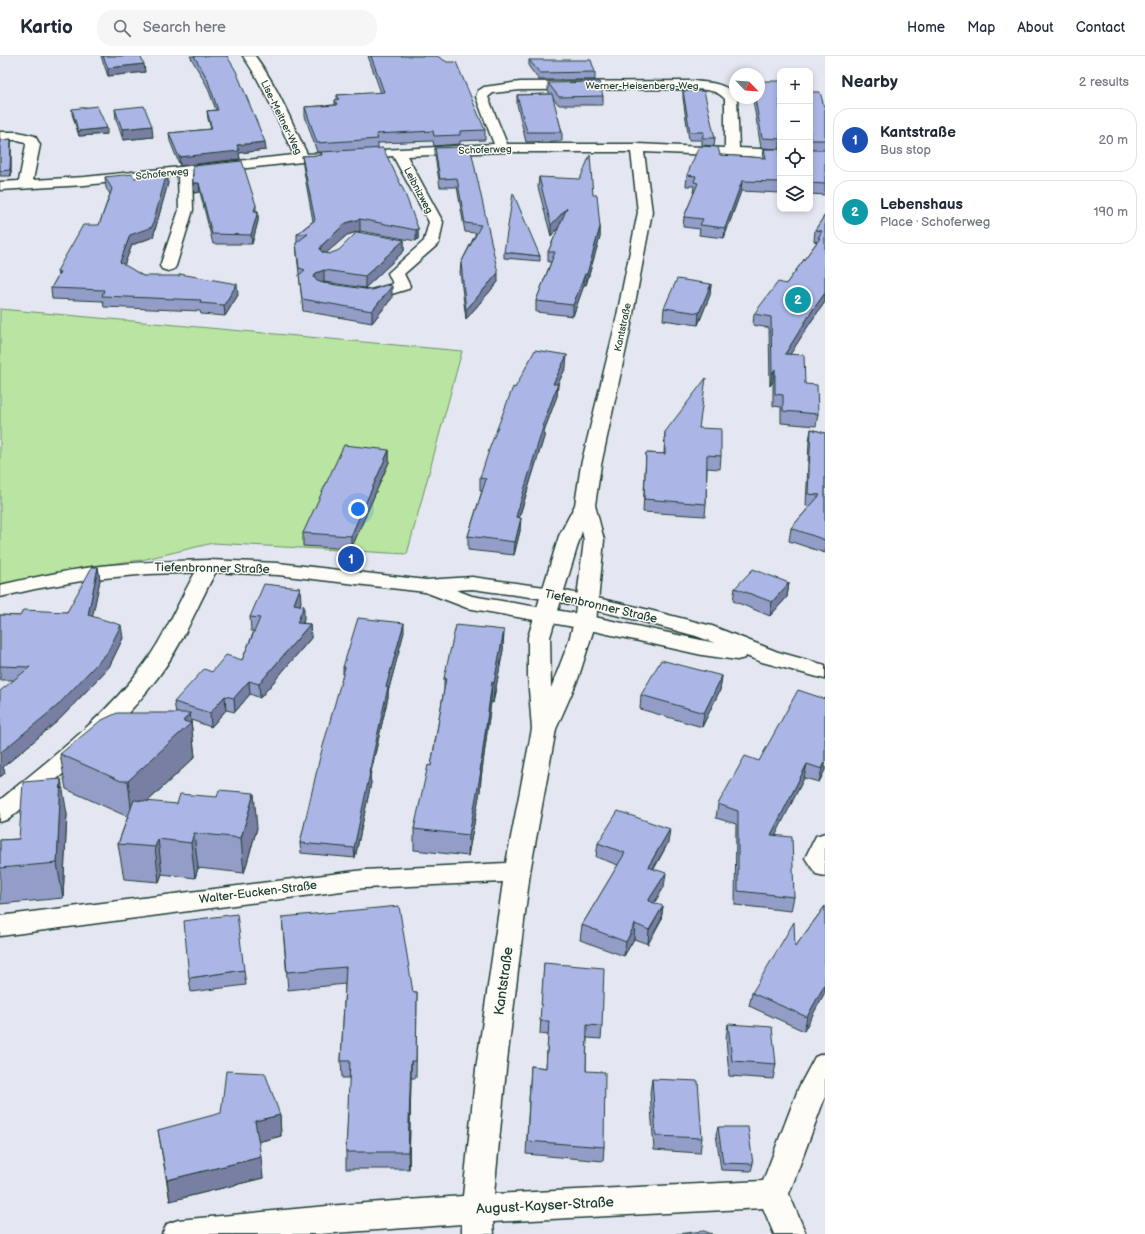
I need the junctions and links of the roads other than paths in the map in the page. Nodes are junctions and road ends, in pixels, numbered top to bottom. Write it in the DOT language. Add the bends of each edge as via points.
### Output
graph roads {
  1 [pos="249,56"];
  2 [pos="0,136"];
  3 [pos="502,148"];
  4 [pos="637,148"];
  5 [pos="398,152"];
  6 [pos="732,153"];
  7 [pos="777,154"];
  8 [pos="302,158"];
  9 [pos="185,171"];
  10 [pos="25,184"];
  11 [pos="0,186"];
  12 [pos="403,245"];
  13 [pos="424,249"];
  14 [pos="168,266"];
  15 [pos="346,292"];
  16 [pos="585,505"];
  17 [pos="209,566"];
  18 [pos="426,586"];
  19 [pos="0,591"];
  20 [pos="552,594"];
  21 [pos="586,612"];
  22 [pos="545,615"];
  23 [pos="825,672"];
  24 [pos="544,729"];
  25 [pos="0,813"];
  26 [pos="517,872"];
  27 [pos="0,926"];
  28 [pos="825,1065"];
  29 [pos="773,1194"];
  30 [pos="477,1221"];
  31 [pos="178,1234"];
  32 [pos="790,1234"];
  1 -- 8 [label="street, Lise-Meitner-Weg" via="275,101"];
  2 -- 10 [label="street" via="30,139 33,145"];
  3 -- 4 [label="street, Schoferweg"];
  3 -- 5 [label="street, Schoferweg"];
  3 -- 6 [label="street, Werner-Heisenberg-Weg" via="482,97 489,90 520,86 693,85 715,87 725,91 731,98"];
  4 -- 6 [label="street, Schoferweg"];
  4 -- 16 [label="street, Kantstraße" via="645,212"];
  5 -- 8 [label="street, Schoferweg"];
  5 -- 13 [label="street, Leibnizweg" via="436,222 430,243"];
  6 -- 7 [label="street, Schoferweg"];
  8 -- 9 [label="street, Schoferweg"];
  9 -- 10 [label="street, Schoferweg"];
  9 -- 14 [label="street" via="186,210"];
  10 -- 11 [label="street, Schoferweg"];
  12 -- 13 [label="street"];
  13 -- 15 [label="street, Leibnizweg" via="396,273 402,286 372,294"];
  16 -- 20 [label="street, Kantstraße" via="569,536"];
  16 -- 21 [label="street, Kantstraße" via="594,540"];
  17 -- 18 [label="street, Tiefenbronner Straße" via="278,569"];
  17 -- 19 [label="street, Tiefenbronner Straße" via="93,573"];
  17 -- 25 [label="street" via="167,647 135,692 92,736"];
  18 -- 20 [label="street, Tiefenbronner Straße" via="472,583"];
  18 -- 22 [label="street, Tiefenbronner Straße" via="467,602"];
  20 -- 21 [label="street, Tiefenbronner Straße"];
  20 -- 22 [label="street, Kantstraße"];
  21 -- 22 [label="street, Tiefenbronner Straße"];
  21 -- 23 [label="street, Tiefenbronner Straße" via="702,648 770,657"];
  21 -- 24 [label="street, Kantstraße" via="567,679"];
  22 -- 24 [label="street, Kantstraße" via="539,637 539,676"];
  24 -- 26 [label="street, Kantstraße"];
  26 -- 27 [label="street, Walter-Eucken-Straße" via="364,879"];
  26 -- 30 [label="street, Kantstraße" via="491,1069"];
  28 -- 29 [label="street"];
  29 -- 30 [label="street, August-Kayser-Straße"];
  29 -- 32 [label="street"];
  30 -- 31 [label="street, August-Kayser-Straße" via="241,1227"];
}
